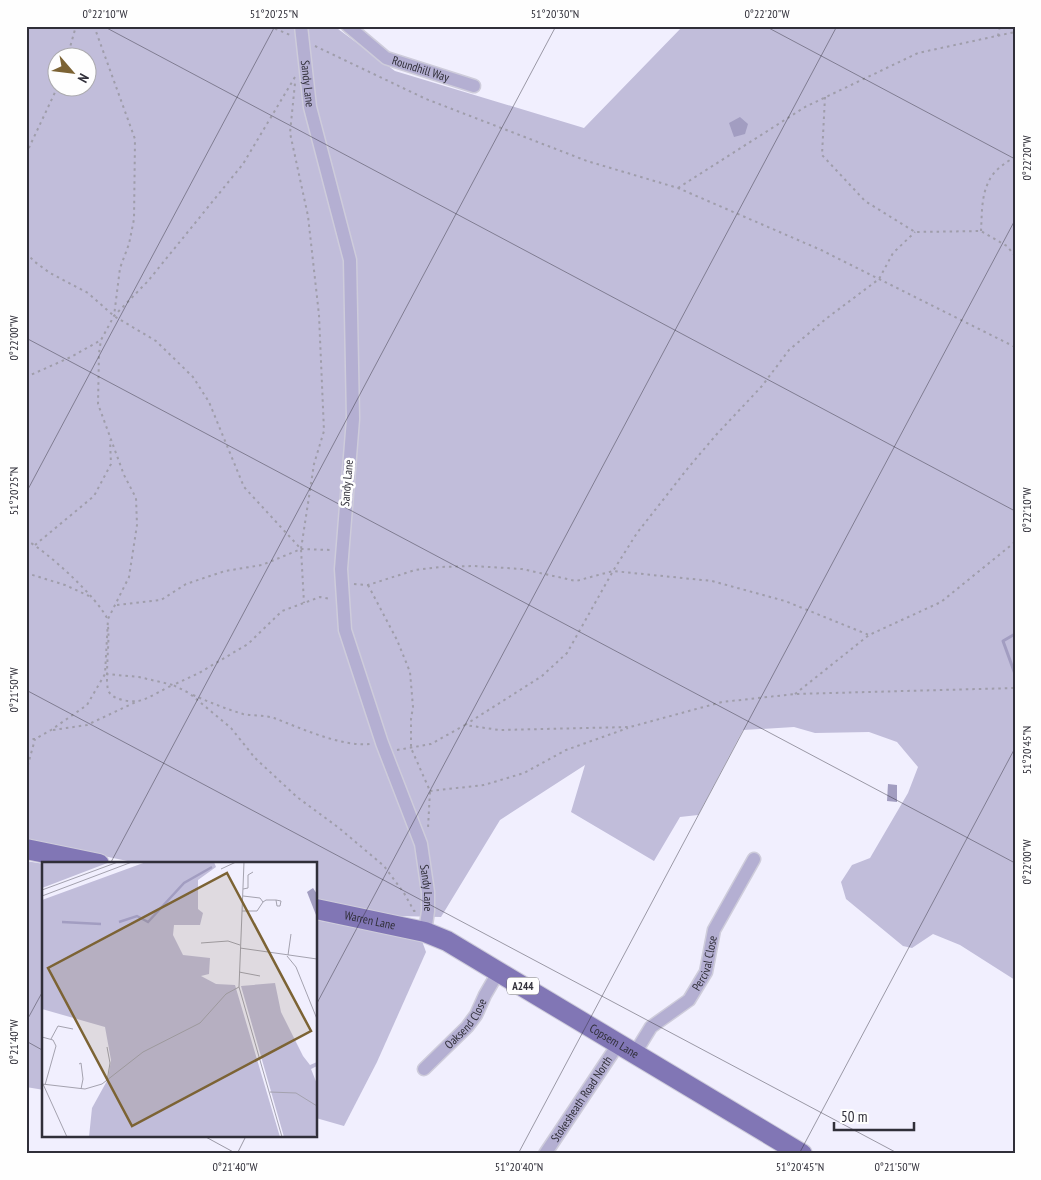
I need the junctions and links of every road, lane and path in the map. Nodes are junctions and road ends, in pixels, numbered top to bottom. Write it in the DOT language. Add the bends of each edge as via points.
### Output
graph roads {
  1 [pos="31,26"];
  2 [pos="76,26"];
  3 [pos="94,26"];
  4 [pos="269,26"];
  5 [pos="301,26"];
  6 [pos="348,26"];
  7 [pos="1000,26"];
  8 [pos="26,28"];
  9 [pos="1015,32"];
  10 [pos="998,36"];
  11 [pos="302,40"];
  12 [pos="70,48"];
  13 [pos="474,86"];
  14 [pos="825,97"];
  15 [pos="52,98"];
  16 [pos="26,154"];
  17 [pos="1015,156"];
  18 [pos="678,188"];
  19 [pos="981,231"];
  20 [pos="915,232"];
  21 [pos="26,253"];
  22 [pos="1015,256"];
  23 [pos="879,279"];
  24 [pos="114,316"];
  25 [pos="101,340"];
  26 [pos="1015,347"];
  27 [pos="26,377"];
  28 [pos="110,438"];
  29 [pos="26,540"];
  30 [pos="1015,542"];
  31 [pos="35,545"];
  32 [pos="301,549"];
  33 [pos="342,551"];
  34 [pos="613,571"];
  35 [pos="26,573"];
  36 [pos="342,583"];
  37 [pos="368,585"];
  38 [pos="91,598"];
  39 [pos="343,601"];
  40 [pos="304,603"];
  41 [pos="116,605"];
  42 [pos="108,620"];
  43 [pos="869,635"];
  44 [pos="106,674"];
  45 [pos="173,685"];
  46 [pos="1015,688"];
  47 [pos="189,693"];
  48 [pos="795,694"];
  49 [pos="138,701"];
  50 [pos="465,725"];
  51 [pos="630,727"];
  52 [pos="51,730"];
  53 [pos="26,739"];
  54 [pos="35,739"];
  55 [pos="382,743"];
  56 [pos="411,748"];
  57 [pos="26,772"];
  58 [pos="430,791"];
  59 [pos="428,832"];
  60 [pos="26,848"];
  61 [pos="754,859"];
  62 [pos="90,862"];
  63 [pos="318,909"];
  64 [pos="428,911"];
  65 [pos="424,932"];
  66 [pos="499,972"];
  67 [pos="627,1048"];
  68 [pos="424,1069"];
  69 [pos="545,1154"];
  70 [pos="802,1154"];
  1 -- 8 [label="path"];
  2 -- 12 [label="path"];
  3 -- 24 [label="path" via="134,139 134,219 120,268"];
  4 -- 11 [label="path"];
  5 -- 11 [label="street, Sandy Lane"];
  6 -- 13 [label="street, Roundhill Way" via="386,58"];
  7 -- 10 [label="path"];
  9 -- 10 [label="path"];
  10 -- 14 [label="path" via="918,53"];
  11 -- 18 [label="path" via="435,103 587,161"];
  11 -- 33 [label="street, Sandy Lane" via="310,106 350,260 352,419"];
  14 -- 18 [label="path"];
  14 -- 20 [label="path" via="822,155 865,201"];
  15 -- 16 [label="path"];
  17 -- 19 [label="path" via="989,180 982,206"];
  18 -- 23 [label="path"];
  19 -- 20 [label="path"];
  19 -- 22 [label="path" via="1007,246"];
  20 -- 23 [label="path" via="893,253"];
  21 -- 24 [label="path" via="50,273 88,293"];
  23 -- 26 [label="path"];
  23 -- 34 [label="path" via="789,350 762,386 667,494"];
  24 -- 25 [label="path"];
  24 -- 32 [label="path" via="156,341 193,376 209,402 244,487"];
  24 -- 32 [label="path" via="148,281 243,164 295,78 290,133 308,216 319,316 324,431 314,464"];
  25 -- 27 [label="path"];
  25 -- 28 [label="path" via="98,404"];
  28 -- 31 [label="path" via="111,464 94,496"];
  28 -- 41 [label="path" via="136,498 137,525 129,577"];
  29 -- 31 [label="path"];
  30 -- 43 [label="path" via="941,602"];
  31 -- 38 [label="path" via="64,569"];
  32 -- 33 [label="path"];
  32 -- 40 [label="path"];
  32 -- 41 [label="path" via="262,564 225,570 186,584 161,600"];
  33 -- 36 [label="street, Sandy Lane"];
  34 -- 37 [label="path" via="576,581 522,570 440,567 414,570"];
  34 -- 43 [label="path" via="712,581 784,601"];
  34 -- 50 [label="path" via="567,653 542,676"];
  35 -- 38 [label="path" via="66,585"];
  36 -- 37 [label="path"];
  36 -- 39 [label="street, Sandy Lane"];
  37 -- 56 [label="path" via="410,672 413,707"];
  38 -- 42 [label="path"];
  39 -- 40 [label="path" via="320,597"];
  39 -- 55 [label="street, Sandy Lane" via="345,630"];
  40 -- 45 [label="path" via="282,611 248,644"];
  41 -- 42 [label="path"];
  42 -- 44 [label="path"];
  43 -- 48 [label="path"];
  44 -- 45 [label="path"];
  44 -- 49 [label="path" via="109,692 118,700"];
  44 -- 52 [label="path" via="88,704"];
  45 -- 47 [label="path"];
  45 -- 49 [label="path"];
  46 -- 48 [label="path"];
  47 -- 55 [label="path" via="218,706 272,718 328,737 362,745"];
  47 -- 64 [label="path" via="231,728 255,758 297,797 384,866 414,911"];
  48 -- 51 [label="path" via="722,702"];
  49 -- 52 [label="path" via="87,725"];
  50 -- 51 [label="path" via="498,730"];
  50 -- 56 [label="path" via="431,744"];
  51 -- 58 [label="path" via="566,750 524,773 484,785"];
  52 -- 54 [label="path"];
  53 -- 54 [label="path"];
  54 -- 57 [label="path"];
  55 -- 64 [label="street, Sandy Lane" via="421,844"];
  56 -- 58 [label="path"];
  58 -- 59 [label="path"];
  60 -- 62 [label="main road"];
  61 -- 67 [label="street, Percival Close" via="714,930 706,972 690,1000"];
  63 -- 65 [label="main road, Warren Lane / A244"];
  64 -- 65 [label="street, Sandy Lane"];
  65 -- 66 [label="main road, Copsem Lane / A244" via="447,941"];
  66 -- 67 [label="main road, Copsem Lane / A244"];
  66 -- 68 [label="street, Oaksend Close" via="467,1027"];
  67 -- 69 [label="street, Stokesheath Road North"];
  67 -- 70 [label="main road, Copsem Lane / A244"];
}
